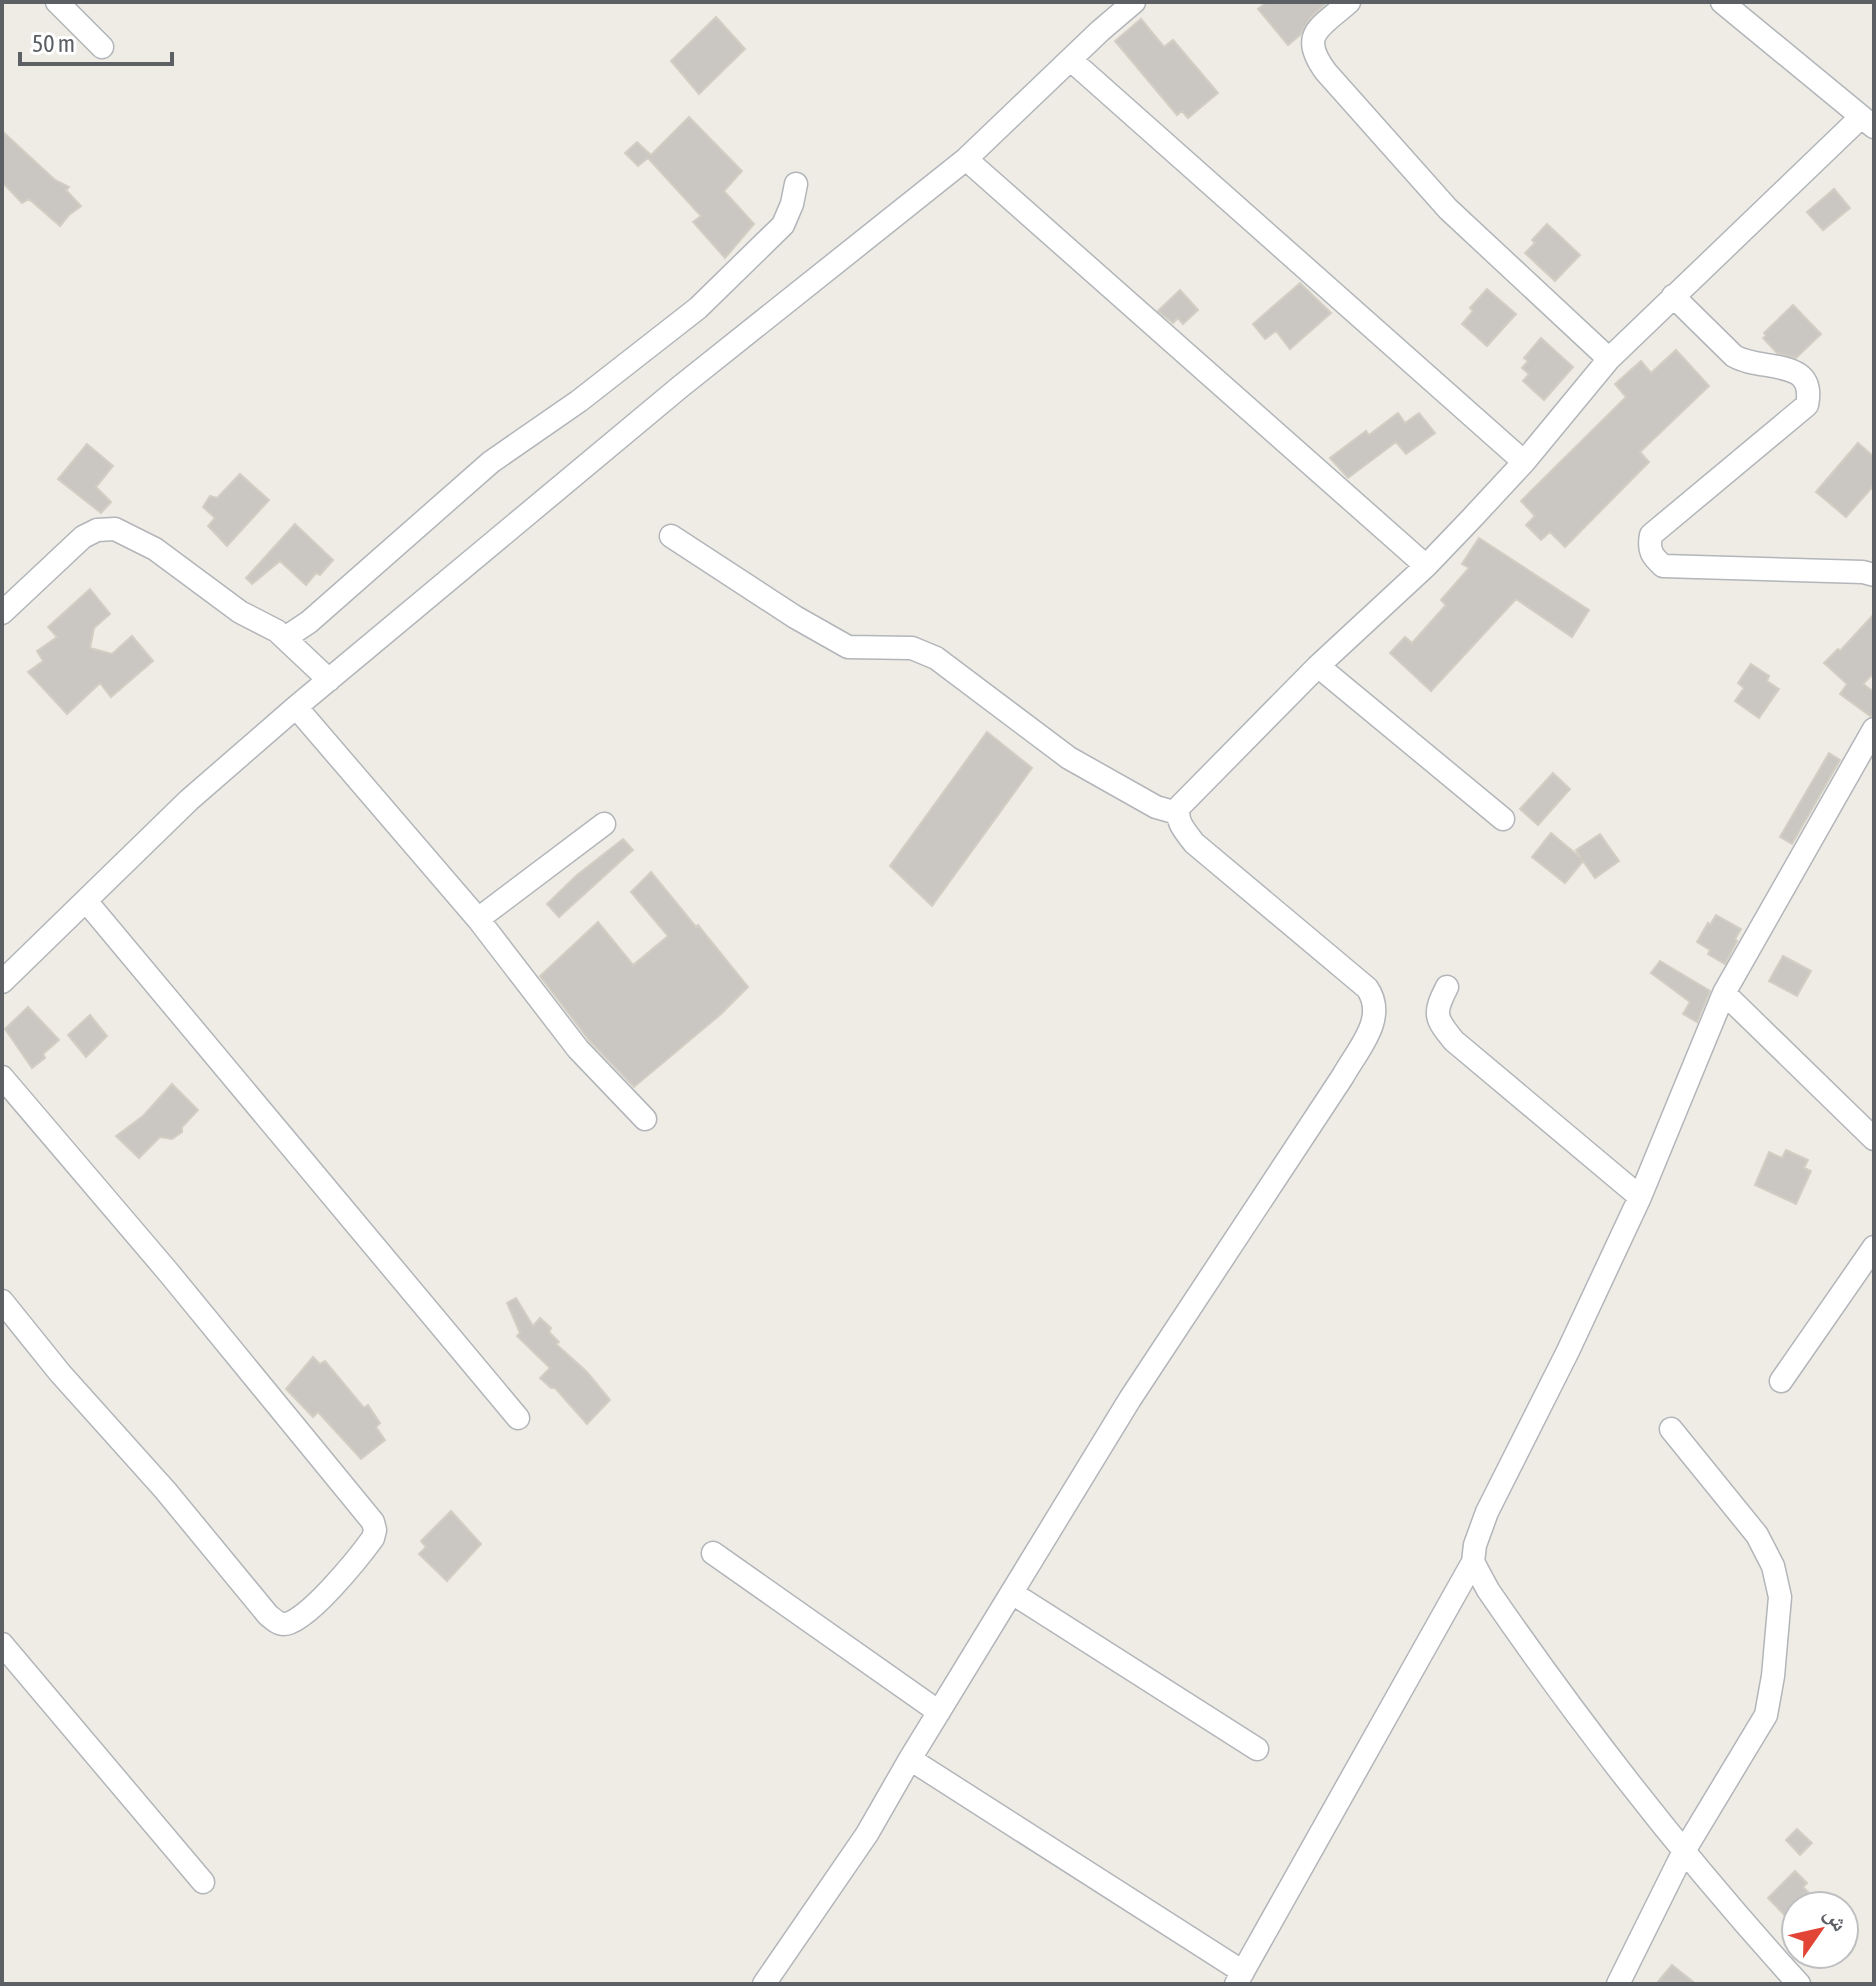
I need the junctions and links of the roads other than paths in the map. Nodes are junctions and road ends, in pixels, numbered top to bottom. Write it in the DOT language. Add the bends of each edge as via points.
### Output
graph roads {
  1 [pos="57,2"];
  2 [pos="1134,2"];
  3 [pos="1349,2"];
  4 [pos="1722,2"];
  5 [pos="102,47"];
  6 [pos="1071,60"];
  7 [pos="1868,122"];
  8 [pos="966,159"];
  9 [pos="796,184"];
  10 [pos="1673,296"];
  11 [pos="1609,359"];
  12 [pos="1524,462"];
  13 [pos="671,536"];
  14 [pos="1426,566"];
  15 [pos="1874,575"];
  16 [pos="2,613"];
  17 [pos="285,638"];
  18 [pos="1318,666"];
  19 [pos="329,680"];
  20 [pos="296,707"];
  21 [pos="1874,729"];
  22 [pos="1177,813"];
  23 [pos="1503,819"];
  24 [pos="604,824"];
  25 [pos="86,901"];
  26 [pos="478,919"];
  27 [pos="2,982"];
  28 [pos="1447,987"];
  29 [pos="1724,993"];
  30 [pos="2,1077"];
  31 [pos="645,1119"];
  32 [pos="1874,1139"];
  33 [pos="1640,1197"];
  34 [pos="1874,1247"];
  35 [pos="2,1301"];
  36 [pos="1781,1381"];
  37 [pos="518,1418"];
  38 [pos="1671,1429"];
  39 [pos="713,1553"];
  40 [pos="1473,1562"];
  41 [pos="1012,1593"];
  42 [pos="2,1644"];
  43 [pos="939,1712"];
  44 [pos="1257,1749"];
  45 [pos="910,1759"];
  46 [pos="1684,1851"];
  47 [pos="203,1882"];
  48 [pos="1240,1978"];
  49 [pos="764,1984"];
  50 [pos="1618,1984"];
  51 [pos="1799,1984"];
  1 -- 5 [label="street"];
  2 -- 6 [label="street"];
  3 -- 11 [label="street" via="1314,36 1315,56 1326,72 1448,209"];
  4 -- 7 [label="street"];
  6 -- 8 [label="street"];
  6 -- 12 [label="street"];
  7 -- 10 [label="street"];
  8 -- 14 [label="street"];
  8 -- 19 [label="street" via="680,387"];
  9 -- 17 [label="street" via="783,225 698,308 491,462"];
  10 -- 11 [label="street"];
  10 -- 15 [label="street" via="1734,356 1792,370 1810,390 1807,405 1651,535 1651,555 1663,566"];
  11 -- 12 [label="street"];
  12 -- 14 [label="street"];
  13 -- 22 [label="street" via="848,647 912,648 936,658 1069,758 1156,807"];
  14 -- 18 [label="street"];
  16 -- 17 [label="street" via="83,537 115,529 155,549"];
  17 -- 19 [label="street"];
  18 -- 22 [label="street"];
  18 -- 23 [label="street"];
  19 -- 20 [label="street"];
  20 -- 25 [label="street" via="189,800"];
  20 -- 26 [label="street"];
  21 -- 29 [label="street"];
  22 -- 41 [label="street" via="1194,843 1367,988 1374,998 1375,1021 1130,1399"];
  24 -- 26 [label="street"];
  25 -- 27 [label="street"];
  25 -- 37 [label="street"];
  26 -- 31 [label="street" via="578,1049"];
  28 -- 33 [label="street" via="1437,1017 1454,1041"];
  29 -- 32 [label="street"];
  29 -- 33 [label="street"];
  30 -- 35 [label="street" via="373,1522 373,1538 310,1609 290,1623 277,1622"];
  33 -- 40 [label="street" via="1487,1512"];
  34 -- 36 [label="street"];
  38 -- 46 [label="street" via="1757,1535 1773,1566 1780,1597 1766,1715"];
  39 -- 43 [label="street"];
  40 -- 46 [label="street" via="1557,1689"];
  40 -- 48 [label="street"];
  41 -- 43 [label="street"];
  41 -- 44 [label="street"];
  42 -- 47 [label="street"];
  43 -- 45 [label="street"];
  45 -- 48 [label="street"];
  45 -- 49 [label="street" via="867,1834"];
  46 -- 50 [label="street"];
  46 -- 51 [label="street"];
}
